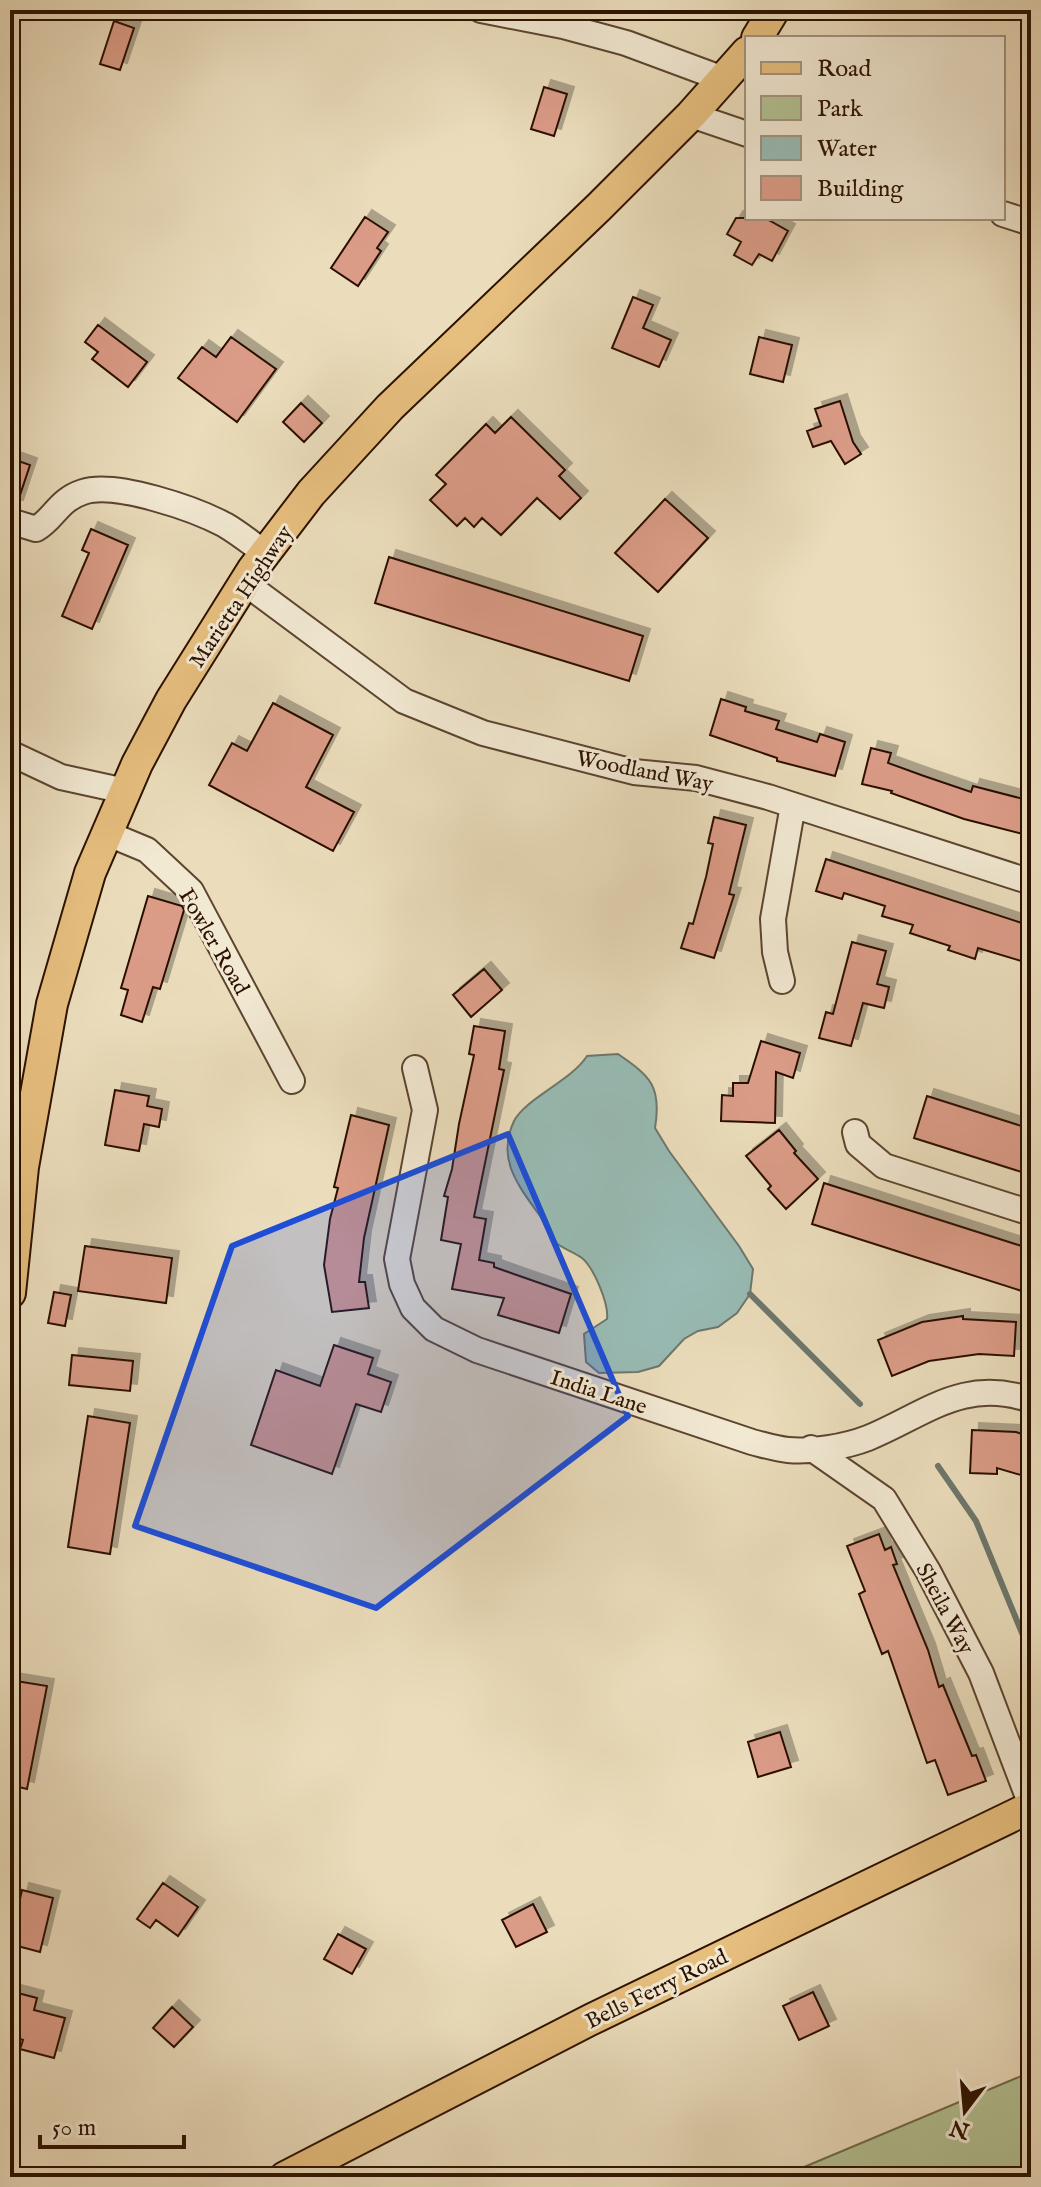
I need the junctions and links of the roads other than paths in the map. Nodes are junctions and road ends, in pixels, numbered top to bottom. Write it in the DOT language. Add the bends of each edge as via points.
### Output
graph roads {
  1 [pos="481,10"];
  2 [pos="774,10"];
  3 [pos="758,36"];
  4 [pos="745,54"];
  5 [pos="723,79"];
  6 [pos="691,115"];
  7 [pos="745,133"];
  8 [pos="1005,215"];
  9 [pos="1031,223"];
  10 [pos="10,521"];
  11 [pos="265,553"];
  12 [pos="245,583"];
  13 [pos="10,753"];
  14 [pos="125,791"];
  15 [pos="793,805"];
  16 [pos="106,833"];
  17 [pos="1031,882"];
  18 [pos="782,981"];
  19 [pos="415,1068"];
  20 [pos="292,1081"];
  21 [pos="855,1132"];
  22 [pos="16,1164"];
  23 [pos="1031,1213"];
  24 [pos="10,1293"];
  25 [pos="1031,1400"];
  26 [pos="811,1448"];
  27 [pos="1031,1806"];
  28 [pos="285,2177"];
  1 -- 5 [label="street" via="626,43"];
  2 -- 3 [label="main road"];
  4 -- 5 [label="main road, Marietta Highway"];
  5 -- 6 [label="main road, Marietta Highway"];
  6 -- 7 [label="street"];
  6 -- 11 [label="main road, Marietta Highway" via="390,407 311,493"];
  8 -- 9 [label="street"];
  10 -- 11 [label="street" via="36,529 62,502 85,491 121,490 199,513"];
  11 -- 12 [label="main road, Marietta Highway"];
  12 -- 14 [label="main road, Marietta Highway" via="171,700"];
  12 -- 15 [label="street, Woodland Way" via="404,701 483,733 634,772 696,778"];
  13 -- 14 [label="street" via="61,777"];
  14 -- 16 [label="main road, Marietta Highway"];
  15 -- 17 [label="street, Woodland Way"];
  15 -- 18 [label="street" via="773,919"];
  16 -- 20 [label="street, Fowler Road" via="147,850 191,891"];
  16 -- 22 [label="main road, Marietta Highway" via="74,924"];
  19 -- 26 [label="street, India Lane" via="425,1110 397,1259 413,1308 434,1329 477,1350 752,1442 790,1450"];
  21 -- 23 [label="street" via="858,1144 884,1166"];
  22 -- 24 [label="main road, Marietta Highway"];
  25 -- 26 [label="street, India Lane" via="978,1392 932,1405 867,1438"];
  26 -- 27 [label="street, Sheila Way" via="884,1499 981,1673"];
  27 -- 28 [label="main road, Bells Ferry Road" via="590,2020"];
}
